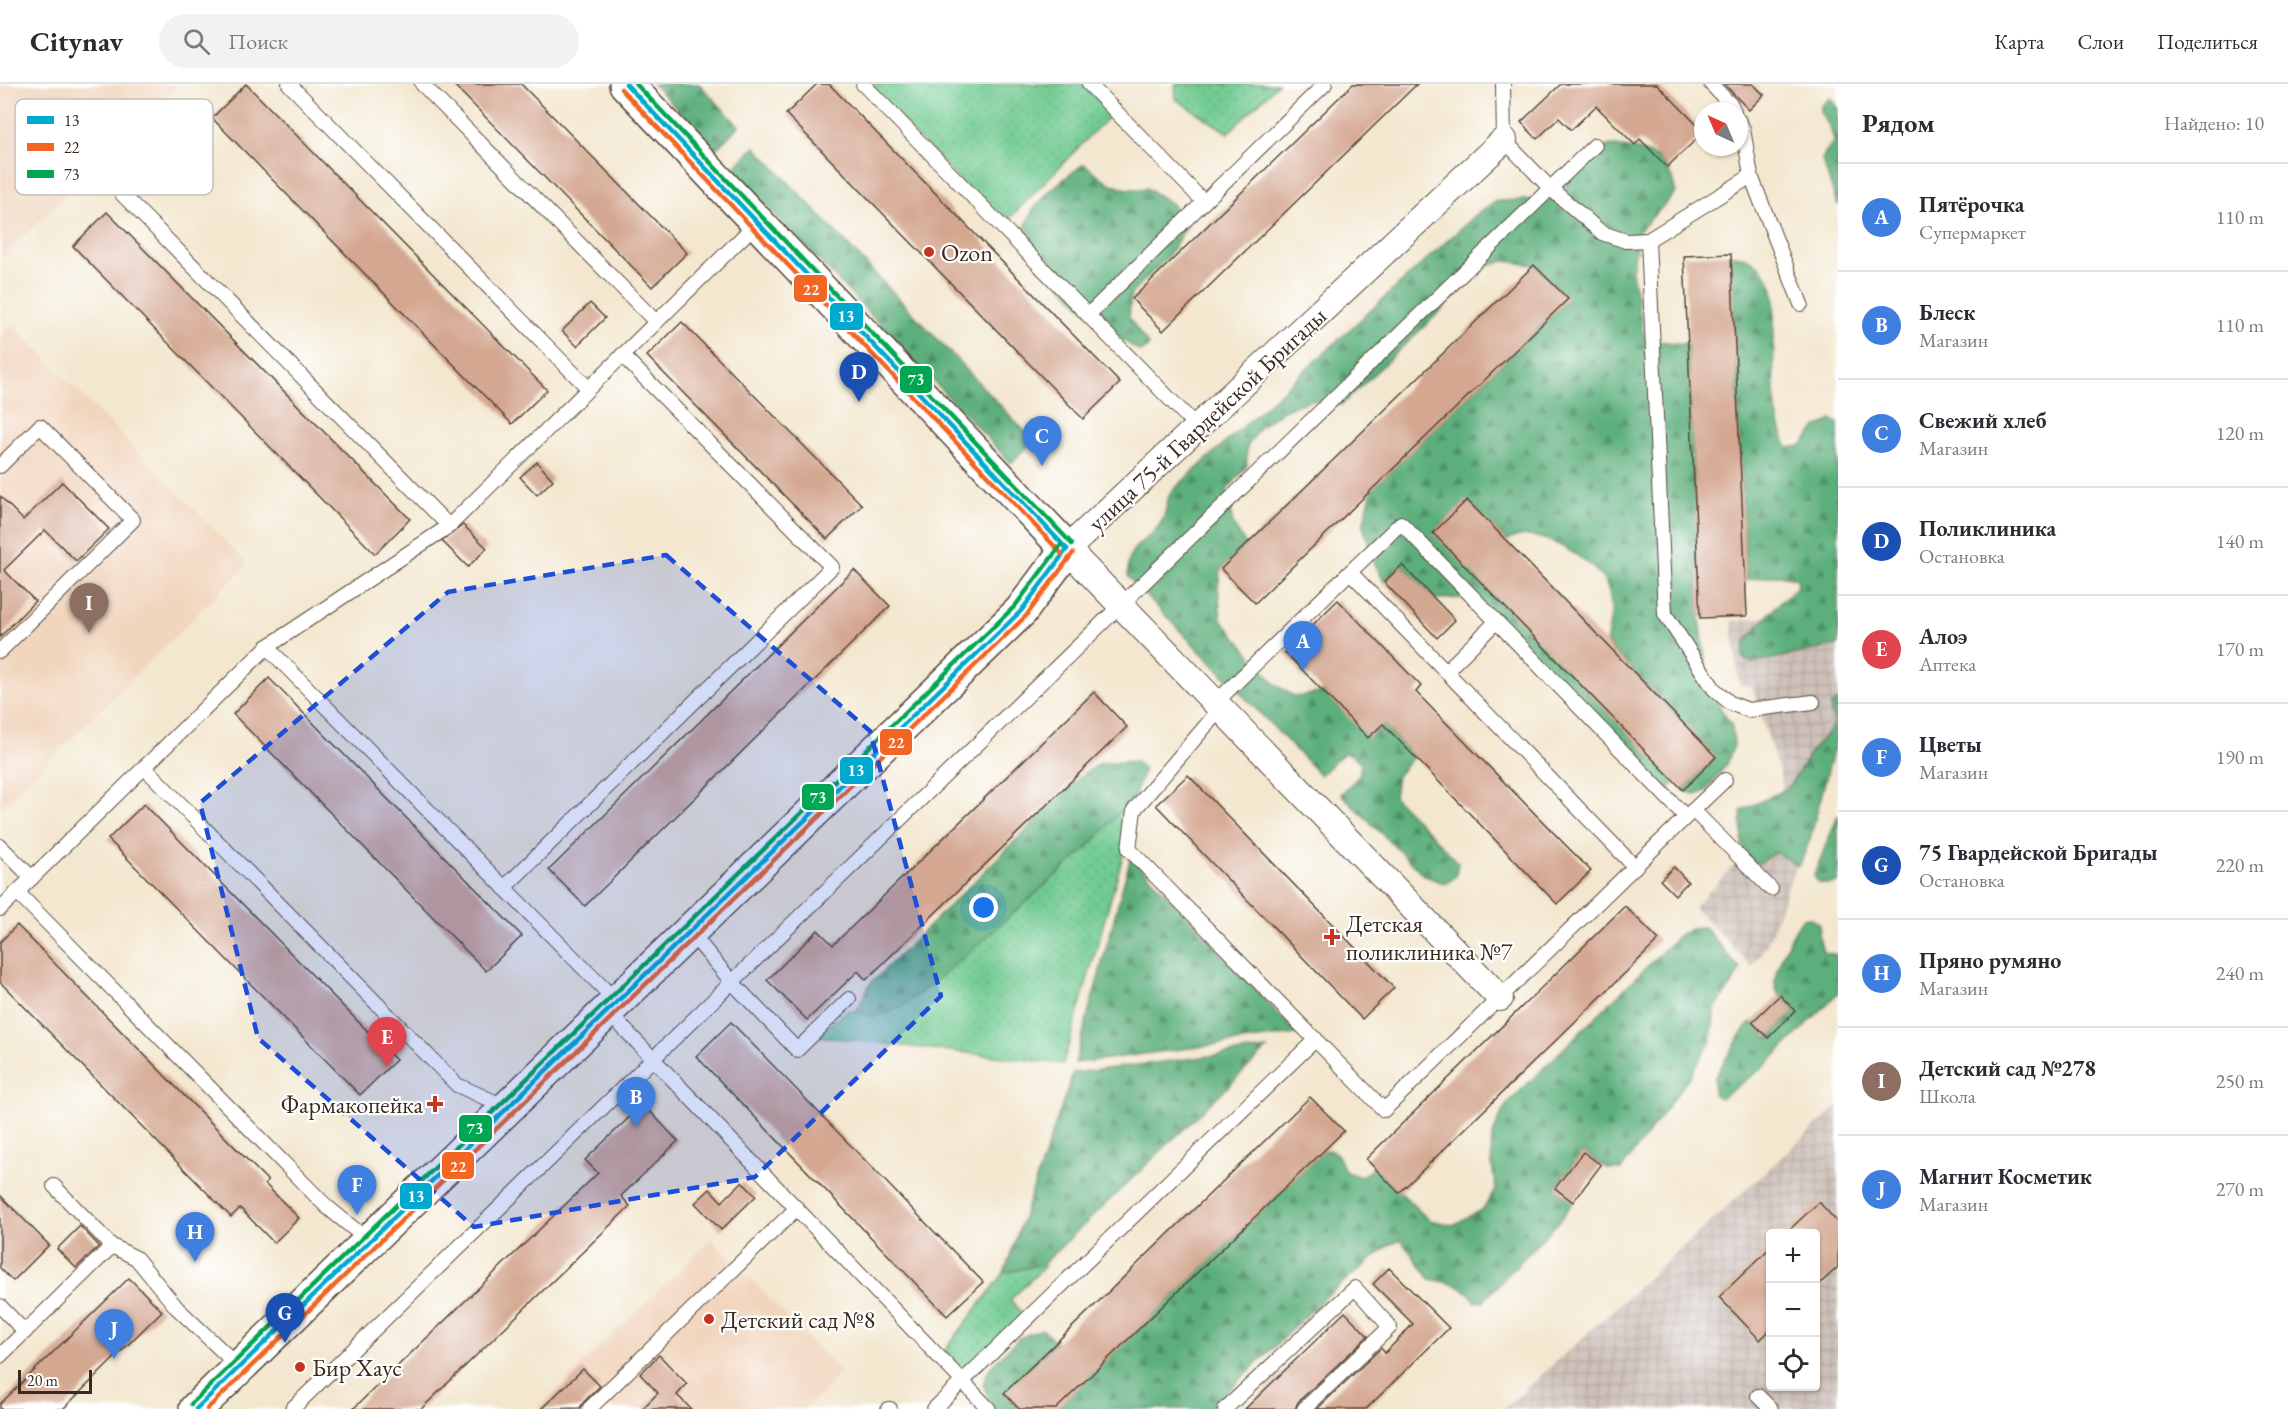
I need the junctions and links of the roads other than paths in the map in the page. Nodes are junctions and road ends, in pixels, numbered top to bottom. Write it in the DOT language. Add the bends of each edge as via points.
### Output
graph roads {
  1 [pos="289,84"];
  2 [pos="422,84"];
  3 [pos="626,84"];
  4 [pos="863,84"];
  5 [pos="1089,84"];
  6 [pos="1325,84"];
  7 [pos="1503,84"];
  8 [pos="1711,84"];
  9 [pos="1728,102"];
  10 [pos="1504,140"];
  11 [pos="1595,145"];
  12 [pos="1748,156"];
  13 [pos="1751,176"];
  14 [pos="1550,188"];
  15 [pos="123,195"];
  16 [pos="1204,202"];
  17 [pos="758,222"];
  18 [pos="1648,240"];
  19 [pos="1801,304"];
  20 [pos="1088,315"];
  21 [pos="656,322"];
  22 [pos="622,356"];
  23 [pos="588,388"];
  24 [pos="1198,428"];
  25 [pos="0,466"];
  26 [pos="448,526"];
  27 [pos="1067,549"];
  28 [pos="1350,572"];
  29 [pos="1121,605"];
  30 [pos="1496,622"];
  31 [pos="267,647"];
  32 [pos="0,651"];
  33 [pos="1446,671"];
  34 [pos="1813,702"];
  35 [pos="1218,706"];
  36 [pos="144,767"];
  37 [pos="1725,780"];
  38 [pos="1690,814"];
  39 [pos="0,846"];
  40 [pos="1635,867"];
  41 [pos="32,878"];
  42 [pos="504,888"];
  43 [pos="1771,889"];
  44 [pos="17,892"];
  45 [pos="0,909"];
  46 [pos="690,932"];
  47 [pos="732,982"];
  48 [pos="1500,998"];
  49 [pos="849,999"];
  50 [pos="613,1007"];
  51 [pos="1316,1039"];
  52 [pos="653,1059"];
  53 [pos="509,1108"];
  54 [pos="54,1186"];
  55 [pos="797,1209"];
  56 [pos="370,1242"];
  57 [pos="112,1246"];
  58 [pos="0,1306"];
  59 [pos="25,1332"];
  60 [pos="0,1356"];
  61 [pos="239,1366"];
  62 [pos="963,1381"];
  63 [pos="1758,1396"];
  64 [pos="196,1409"];
  65 [pos="292,1409"];
  66 [pos="589,1409"];
  67 [pos="934,1409"];
  68 [pos="990,1409"];
  69 [pos="1225,1409"];
  70 [pos="1304,1409"];
  71 [pos="1771,1409"];
  1 -- 23 [label="lane"];
  2 -- 21 [label="lane"];
  3 -- 17 [label="main road"];
  4 -- 20 [label="lane"];
  5 -- 16 [label="lane"];
  6 -- 16 [label="lane"];
  7 -- 10 [label="lane"];
  8 -- 9 [label="lane"];
  10 -- 14 [label="lane"];
  10 -- 24 [label="street, улица 75-й Гвардейской Бригады"];
  11 -- 14 [label="lane"];
  12 -- 13 [label="lane"];
  13 -- 18 [label="lane"];
  13 -- 19 [label="lane"];
  14 -- 18 [label="lane" via="1602,233 1626,241"];
  14 -- 29 [label="lane"];
  15 -- 26 [label="lane"];
  16 -- 20 [label="lane"];
  17 -- 21 [label="lane"];
  17 -- 27 [label="main road"];
  18 -- 34 [label="lane" via="1665,614 1713,689 1730,703 1748,710"];
  20 -- 24 [label="lane"];
  21 -- 22 [label="lane"];
  22 -- 23 [label="lane"];
  22 -- 42 [label="lane" via="832,567"];
  23 -- 26 [label="lane"];
  24 -- 27 [label="street, улица 75-й Гвардейской Бригады"];
  25 -- 32 [label="lane" via="40,426 133,520"];
  26 -- 31 [label="lane"];
  27 -- 29 [label="street"];
  27 -- 46 [label="main road, улица 75-й Гвардейской Бригады" via="1021,611"];
  28 -- 30 [label="lane" via="1401,524"];
  28 -- 33 [label="lane"];
  28 -- 35 [label="lane"];
  29 -- 35 [label="street"];
  29 -- 47 [label="lane"];
  30 -- 33 [label="lane"];
  30 -- 38 [label="lane"];
  31 -- 36 [label="lane"];
  31 -- 42 [label="lane"];
  33 -- 40 [label="lane"];
  35 -- 48 [label="street"];
  35 -- 51 [label="lane" via="1134,810 1129,849"];
  36 -- 41 [label="lane"];
  36 -- 53 [label="lane" via="457,1084"];
  37 -- 38 [label="lane"];
  38 -- 40 [label="lane"];
  38 -- 43 [label="lane"];
  39 -- 41 [label="lane"];
  40 -- 48 [label="lane"];
  41 -- 44 [label="lane"];
  42 -- 50 [label="lane"];
  44 -- 45 [label="lane"];
  44 -- 56 [label="lane" via="326,1206"];
  46 -- 47 [label="lane"];
  46 -- 50 [label="main road, улица 75-й Гвардейской Бригады"];
  47 -- 49 [label="lane" via="797,1050"];
  47 -- 52 [label="lane"];
  48 -- 51 [label="lane" via="1384,1110"];
  50 -- 52 [label="lane"];
  50 -- 53 [label="main road, улица 75-й Гвардейской Бригады"];
  51 -- 62 [label="lane"];
  52 -- 55 [label="lane"];
  52 -- 65 [label="lane"];
  53 -- 56 [label="main road, улица 75-й Гвардейской Бригады"];
  54 -- 57 [label="lane"];
  55 -- 62 [label="lane"];
  55 -- 66 [label="lane"];
  56 -- 61 [label="main road, улица 75-й Гвардейской Бригады"];
  57 -- 59 [label="lane"];
  57 -- 61 [label="lane" via="136,1258 177,1308"];
  58 -- 59 [label="lane"];
  59 -- 60 [label="lane"];
  61 -- 64 [label="main road, улица 75-й Гвардейской Бригады"];
  62 -- 67 [label="lane"];
  62 -- 68 [label="lane"];
  63 -- 71 [label="lane"];
  69 -- 70 [label="lane" via="1355,1288 1390,1327"];
}
